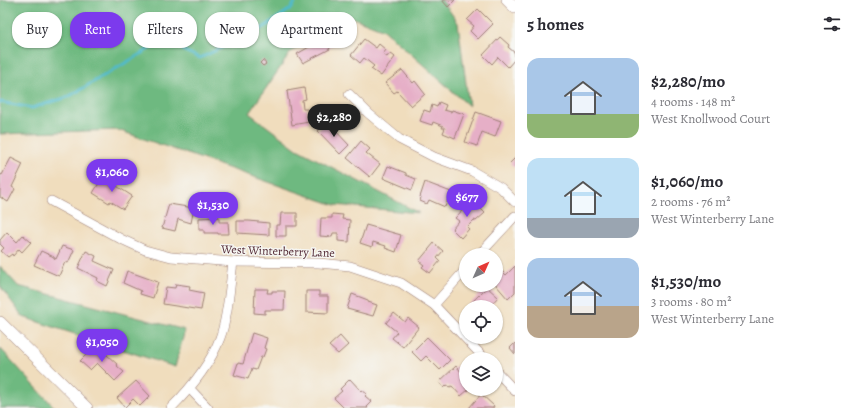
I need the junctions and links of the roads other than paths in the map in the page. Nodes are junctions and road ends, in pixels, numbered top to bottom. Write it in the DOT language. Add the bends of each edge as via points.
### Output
graph roads {
  1 [pos="507,0"];
  2 [pos="515,8"];
  3 [pos="349,94"];
  4 [pos="51,201"];
  5 [pos="515,202"];
  6 [pos="515,216"];
  7 [pos="485,248"];
  8 [pos="233,262"];
  9 [pos="459,277"];
  10 [pos="434,305"];
  11 [pos="0,322"];
  12 [pos="478,352"];
  13 [pos="503,378"];
  14 [pos="190,389"];
  15 [pos="515,391"];
  16 [pos="87,408"];
  17 [pos="171,408"];
  18 [pos="208,408"];
  1 -- 2 [label="street"];
  3 -- 5 [label="street" via="399,138 434,157 472,171 501,188"];
  4 -- 8 [label="street, West Winterberry Lane" via="145,250 171,257"];
  6 -- 7 [label="street"];
  8 -- 10 [label="street, West Winterberry Lane" via="350,266 401,283"];
  8 -- 14 [label="street" via="220,337 210,359"];
  9 -- 10 [label="street"];
  10 -- 12 [label="street, West Winterberry Lane"];
  11 -- 16 [label="street"];
  13 -- 15 [label="street"];
  14 -- 17 [label="street"];
  14 -- 18 [label="street"];
}
